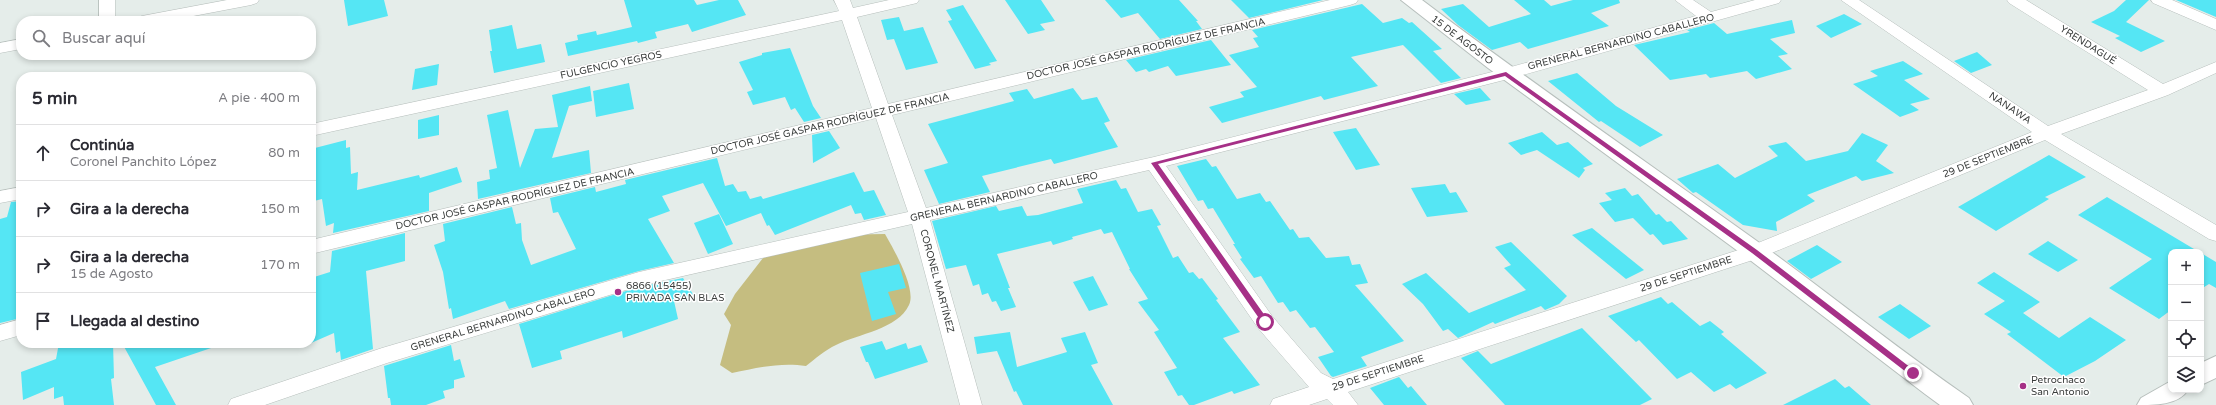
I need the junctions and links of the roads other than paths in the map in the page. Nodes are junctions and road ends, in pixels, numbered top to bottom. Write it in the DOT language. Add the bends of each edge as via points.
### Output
graph roads {
  1 [pos="107,0"];
  2 [pos="251,0"];
  3 [pos="911,0"];
  4 [pos="1350,0"];
  5 [pos="1410,0"];
  6 [pos="1683,0"];
  7 [pos="1773,0"];
  8 [pos="1849,0"];
  9 [pos="2015,0"];
  10 [pos="2159,0"];
  11 [pos="845,7"];
  12 [pos="107,16"];
  13 [pos="168,16"];
  14 [pos="1709,18"];
  15 [pos="2216,25"];
  16 [pos="16,45"];
  17 [pos="0,48"];
  18 [pos="2216,66"];
  19 [pos="1506,74"];
  20 [pos="2162,91"];
  21 [pos="883,112"];
  22 [pos="316,129"];
  23 [pos="2046,133"];
  24 [pos="1154,163"];
  25 [pos="16,194"];
  26 [pos="0,197"];
  27 [pos="919,216"];
  28 [pos="2216,234"];
  29 [pos="316,246"];
  30 [pos="1755,252"];
  31 [pos="16,328"];
  32 [pos="0,333"];
  33 [pos="2216,366"];
  34 [pos="2204,373"];
  35 [pos="1330,388"];
  36 [pos="2170,393"];
  37 [pos="239,405"];
  38 [pos="971,405"];
  39 [pos="1281,405"];
  40 [pos="1347,405"];
  41 [pos="1960,405"];
  42 [pos="2150,405"];
  1 -- 12 [label="street"];
  2 -- 13 [label="street"];
  3 -- 11 [label="street, FULGENCIO YEGROS"];
  4 -- 21 [label="street, DOCTOR JOSÉ GASPAR RODRÍGUEZ DE FRANCIA"];
  5 -- 19 [label="street, 15 DE AGOSTO"];
  6 -- 14 [label="street"];
  7 -- 14 [label="street, GRENERAL BERNARDINO CABALLERO"];
  8 -- 23 [label="street, NANAWA"];
  9 -- 20 [label="street, YRENDAGUÉ"];
  10 -- 15 [label="street"];
  11 -- 21 [label="street, CORONEL MARTÍNEZ"];
  11 -- 22 [label="street, FULGENCIO YEGROS"];
  14 -- 19 [label="street, GRENERAL BERNARDINO CABALLERO"];
  16 -- 17 [label="street"];
  18 -- 20 [label="street, 29 DE SEPTIEMBRE"];
  19 -- 24 [label="street, GRENERAL BERNARDINO CABALLERO"];
  19 -- 30 [label="street, 15 DE AGOSTO"];
  20 -- 23 [label="street, 29 DE SEPTIEMBRE"];
  21 -- 27 [label="street, CORONEL MARTÍNEZ"];
  21 -- 29 [label="street, DOCTOR JOSÉ GASPAR RODRÍGUEZ DE FRANCIA"];
  23 -- 28 [label="street, NANAWA"];
  23 -- 30 [label="street, 29 DE SEPTIEMBRE"];
  24 -- 27 [label="street, GRENERAL BERNARDINO CABALLERO"];
  24 -- 35 [label="street" via="1265,322 1314,379"];
  25 -- 26 [label="street"];
  27 -- 37 [label="street, GRENERAL BERNARDINO CABALLERO" via="639,279 382,356"];
  27 -- 38 [label="street, CORONEL MARTÍNEZ"];
  30 -- 35 [label="street, 29 DE SEPTIEMBRE"];
  30 -- 41 [label="street, 15 DE AGOSTO" via="1913,373"];
  31 -- 32 [label="street"];
  33 -- 34 [label="street"];
  35 -- 39 [label="street, 29 DE SEPTIEMBRE"];
  35 -- 40 [label="street"];
  36 -- 42 [label="street"];
}
